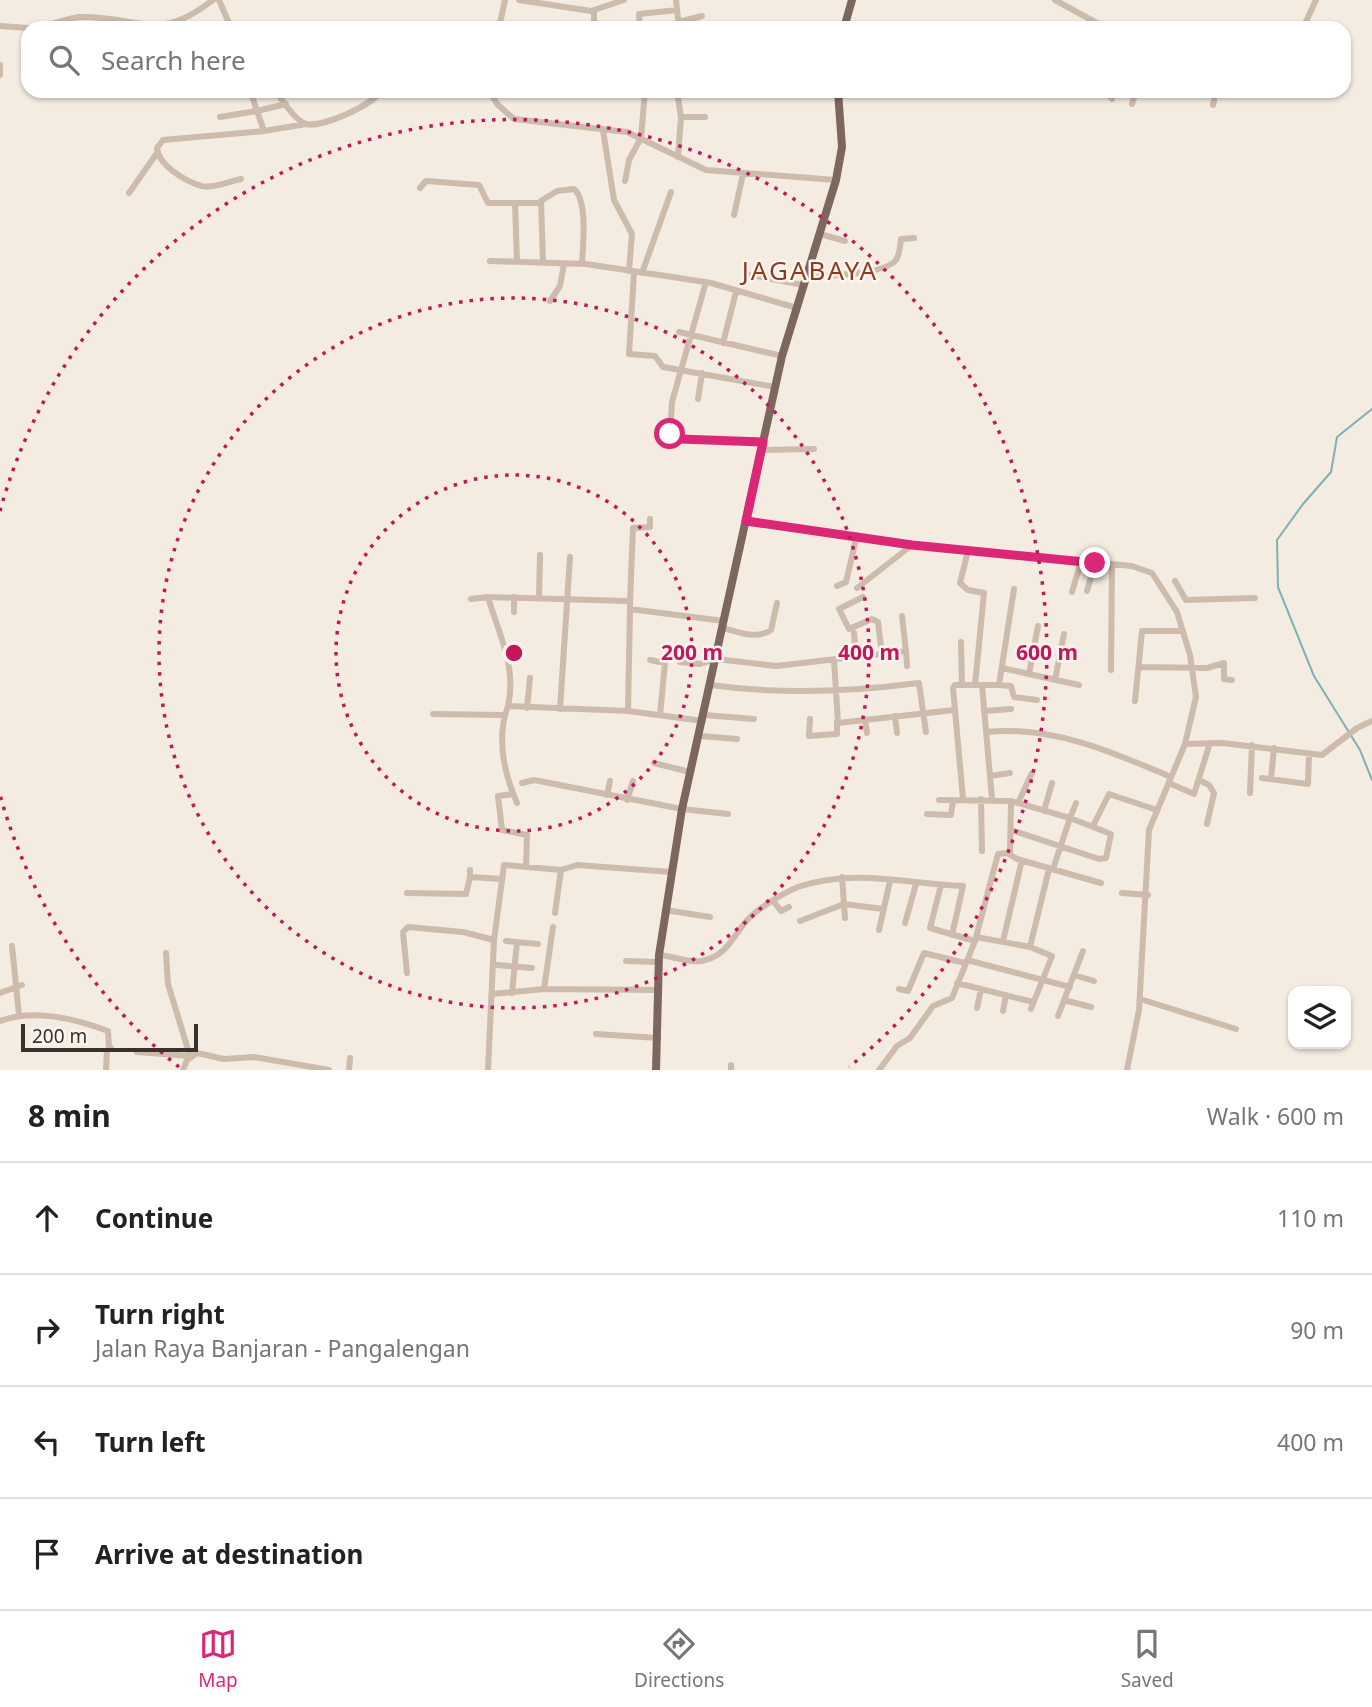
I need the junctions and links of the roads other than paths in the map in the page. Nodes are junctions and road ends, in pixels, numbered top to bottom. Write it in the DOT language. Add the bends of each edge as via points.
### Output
graph roads {
  1 [pos="213,0"];
  2 [pos="219,0"];
  3 [pos="505,0"];
  4 [pos="519,0"];
  5 [pos="624,0"];
  6 [pos="676,0"];
  7 [pos="852,0"];
  8 [pos="1055,0"];
  9 [pos="1316,0"];
  10 [pos="594,10"];
  11 [pos="677,10"];
  12 [pos="702,16"];
  13 [pos="62,21"];
  14 [pos="123,21"];
  15 [pos="182,21"];
  16 [pos="228,21"];
  17 [pos="500,21"];
  18 [pos="594,21"];
  19 [pos="640,21"];
  20 [pos="678,21"];
  21 [pos="689,21"];
  22 [pos="846,21"];
  23 [pos="1093,21"];
  24 [pos="1306,21"];
  25 [pos="0,26"];
  26 [pos="21,28"];
  27 [pos="0,65"];
  28 [pos="0,75"];
  29 [pos="252,98"];
  30 [pos="281,98"];
  31 [pos="285,98"];
  32 [pos="374,98"];
  33 [pos="497,98"];
  34 [pos="644,98"];
  35 [pos="678,98"];
  36 [pos="838,98"];
  37 [pos="1134,98"];
  38 [pos="1214,98"];
  39 [pos="284,101"];
  40 [pos="1132,104"];
  41 [pos="1213,105"];
  42 [pos="257,111"];
  43 [pos="220,117"];
  44 [pos="681,117"];
  45 [pos="705,117"];
  46 [pos="306,124"];
  47 [pos="603,130"];
  48 [pos="264,131"];
  49 [pos="641,138"];
  50 [pos="157,153"];
  51 [pos="678,157"];
  52 [pos="743,174"];
  53 [pos="241,179"];
  54 [pos="836,180"];
  55 [pos="625,181"];
  56 [pos="421,188"];
  57 [pos="671,192"];
  58 [pos="129,193"];
  59 [pos="515,203"];
  60 [pos="541,203"];
  61 [pos="734,215"];
  62 [pos="820,233"];
  63 [pos="914,238"];
  64 [pos="845,241"];
  65 [pos="490,261"];
  66 [pos="517,261"];
  67 [pos="543,262"];
  68 [pos="564,264"];
  69 [pos="582,264"];
  70 [pos="635,272"];
  71 [pos="746,274"];
  72 [pos="804,281"];
  73 [pos="706,282"];
  74 [pos="736,292"];
  75 [pos="550,300"];
  76 [pos="797,308"];
  77 [pos="679,332"];
  78 [pos="693,337"];
  79 [pos="723,343"];
  80 [pos="782,356"];
  81 [pos="683,369"];
  82 [pos="702,373"];
  83 [pos="775,387"];
  84 [pos="698,399"];
  85 [pos="762,446"];
  86 [pos="814,449"];
  87 [pos="650,519"];
  88 [pos="746,521"];
  89 [pos="857,535"];
  90 [pos="912,545"];
  91 [pos="968,551"];
  92 [pos="540,555"];
  93 [pos="570,557"];
  94 [pos="1081,562"];
  95 [pos="1095,563"];
  96 [pos="1112,565"];
  97 [pos="1175,581"];
  98 [pos="837,586"];
  99 [pos="857,588"];
  100 [pos="1014,589"];
  101 [pos="1087,591"];
  102 [pos="1072,592"];
  103 [pos="488,597"];
  104 [pos="514,597"];
  105 [pos="539,597"];
  106 [pos="863,597"];
  107 [pos="567,598"];
  108 [pos="1255,598"];
  109 [pos="471,599"];
  110 [pos="776,603"];
  111 [pos="630,606"];
  112 [pos="514,612"];
  113 [pos="902,616"];
  114 [pos="724,625"];
  115 [pos="1038,626"];
  116 [pos="1183,631"];
  117 [pos="854,633"];
  118 [pos="1064,634"];
  119 [pos="961,642"];
  120 [pos="906,651"];
  121 [pos="882,654"];
  122 [pos="856,657"];
  123 [pos="716,659"];
  124 [pos="650,660"];
  125 [pos="834,660"];
  126 [pos="680,662"];
  127 [pos="908,666"];
  128 [pos="1140,667"];
  129 [pos="1002,668"];
  130 [pos="1192,668"];
  131 [pos="1111,670"];
  132 [pos="1029,674"];
  133 [pos="530,678"];
  134 [pos="1055,680"];
  135 [pos="1232,680"];
  136 [pos="711,685"];
  137 [pos="962,685"];
  138 [pos="978,685"];
  139 [pos="999,685"];
  140 [pos="1079,685"];
  141 [pos="837,692"];
  142 [pos="1037,700"];
  143 [pos="1135,701"];
  144 [pos="508,706"];
  145 [pos="527,708"];
  146 [pos="560,709"];
  147 [pos="1011,709"];
  148 [pos="954,710"];
  149 [pos="628,711"];
  150 [pos="984,711"];
  151 [pos="924,712"];
  152 [pos="433,714"];
  153 [pos="504,715"];
  154 [pos="660,715"];
  155 [pos="895,716"];
  156 [pos="704,718"];
  157 [pos="754,719"];
  158 [pos="810,719"];
  159 [pos="865,719"];
  160 [pos="1372,721"];
  161 [pos="837,722"];
  162 [pos="926,732"];
  163 [pos="986,732"];
  164 [pos="867,733"];
  165 [pos="897,733"];
  166 [pos="700,736"];
  167 [pos="737,739"];
  168 [pos="1210,743"];
  169 [pos="1185,744"];
  170 [pos="1252,745"];
  171 [pos="1274,747"];
  172 [pos="1309,754"];
  173 [pos="654,763"];
  174 [pos="690,772"];
  175 [pos="1032,773"];
  176 [pos="1010,774"];
  177 [pos="990,776"];
  178 [pos="1262,778"];
  179 [pos="1271,779"];
  180 [pos="1170,780"];
  181 [pos="1199,780"];
  182 [pos="610,781"];
  183 [pos="633,781"];
  184 [pos="522,783"];
  185 [pos="1052,783"];
  186 [pos="1250,793"];
  187 [pos="513,794"];
  188 [pos="607,795"];
  189 [pos="963,799"];
  190 [pos="981,799"];
  191 [pos="992,799"];
  192 [pos="627,800"];
  193 [pos="939,800"];
  194 [pos="953,800"];
  195 [pos="1015,802"];
  196 [pos="517,803"];
  197 [pos="1076,803"];
  198 [pos="682,809"];
  199 [pos="1157,810"];
  200 [pos="1044,811"];
  201 [pos="728,814"];
  202 [pos="927,814"];
  203 [pos="1070,818"];
  204 [pos="1206,824"];
  205 [pos="1093,827"];
  206 [pos="1011,830"];
  207 [pos="1060,846"];
  208 [pos="982,851"];
  209 [pos="1010,854"];
  210 [pos="1022,860"];
  211 [pos="526,867"];
  212 [pos="1051,869"];
  213 [pos="561,870"];
  214 [pos="671,872"];
  215 [pos="842,877"];
  216 [pos="502,879"];
  217 [pos="890,881"];
  218 [pos="1101,883"];
  219 [pos="916,884"];
  220 [pos="941,885"];
  221 [pos="407,893"];
  222 [pos="1122,893"];
  223 [pos="1148,895"];
  224 [pos="774,902"];
  225 [pos="844,904"];
  226 [pos="789,907"];
  227 [pos="883,909"];
  228 [pos="665,910"];
  229 [pos="555,913"];
  230 [pos="710,917"];
  231 [pos="845,918"];
  232 [pos="800,921"];
  233 [pos="905,923"];
  234 [pos="553,927"];
  235 [pos="878,930"];
  236 [pos="951,935"];
  237 [pos="976,939"];
  238 [pos="494,940"];
  239 [pos="506,941"];
  240 [pos="1003,941"];
  241 [pos="517,942"];
  242 [pos="538,944"];
  243 [pos="12,946"];
  244 [pos="1030,947"];
  245 [pos="1083,951"];
  246 [pos="166,954"];
  247 [pos="659,959"];
  248 [pos="626,961"];
  249 [pos="966,961"];
  250 [pos="497,965"];
  251 [pos="515,966"];
  252 [pos="532,968"];
  253 [pos="407,973"];
  254 [pos="1074,975"];
  255 [pos="1043,978"];
  256 [pos="1094,981"];
  257 [pos="957,983"];
  258 [pos="20,987"];
  259 [pos="1070,987"];
  260 [pos="544,989"];
  261 [pos="900,989"];
  262 [pos="981,989"];
  263 [pos="658,990"];
  264 [pos="0,993"];
  265 [pos="512,993"];
  266 [pos="492,994"];
  267 [pos="1006,995"];
  268 [pos="1140,999"];
  269 [pos="1064,1000"];
  270 [pos="1091,1007"];
  271 [pos="977,1009"];
  272 [pos="1003,1011"];
  273 [pos="19,1015"];
  274 [pos="1058,1016"];
  275 [pos="0,1021"];
  276 [pos="1236,1029"];
  277 [pos="596,1034"];
  278 [pos="658,1038"];
  279 [pos="137,1052"];
  280 [pos="190,1056"];
  281 [pos="350,1058"];
  282 [pos="106,1070"];
  283 [pos="183,1070"];
  284 [pos="329,1070"];
  285 [pos="349,1070"];
  286 [pos="488,1070"];
  287 [pos="656,1070"];
  288 [pos="879,1070"];
  289 [pos="1127,1070"];
  1 -- 15 [label="street"];
  2 -- 16 [label="street"];
  3 -- 17 [label="street"];
  4 -- 10 [label="street"];
  5 -- 10 [label="street"];
  6 -- 11 [label="street"];
  7 -- 22 [label="main road"];
  8 -- 23 [label="street"];
  9 -- 24 [label="street"];
  10 -- 18 [label="street"];
  11 -- 19 [label="street" via="639,14"];
  11 -- 20 [label="street"];
  12 -- 21 [label="street"];
  13 -- 14 [label="street"];
  25 -- 26 [label="street"];
  27 -- 28 [label="street"];
  29 -- 42 [label="street"];
  30 -- 39 [label="street"];
  31 -- 39 [label="street"];
  32 -- 46 [label="street" via="330,119"];
  33 -- 47 [label="street" via="505,114 517,120"];
  34 -- 49 [label="street"];
  35 -- 44 [label="street"];
  36 -- 54 [label="main road" via="842,147"];
  37 -- 40 [label="street"];
  38 -- 41 [label="street"];
  39 -- 42 [label="street"];
  39 -- 46 [label="street"];
  42 -- 43 [label="street"];
  42 -- 48 [label="street"];
  44 -- 45 [label="street"];
  44 -- 51 [label="street"];
  46 -- 48 [label="street"];
  47 -- 49 [label="street"];
  47 -- 70 [label="street" via="614,200 632,234"];
  48 -- 50 [label="street" via="163,140"];
  49 -- 51 [label="street"];
  49 -- 55 [label="street" via="629,160"];
  50 -- 53 [label="street" via="169,168 202,186"];
  50 -- 58 [label="street"];
  51 -- 52 [label="street" via="706,170"];
  52 -- 54 [label="street"];
  52 -- 61 [label="street"];
  54 -- 62 [label="main road"];
  56 -- 59 [label="street" via="426,181 471,182 479,185 488,203"];
  57 -- 70 [label="street"];
  59 -- 60 [label="street"];
  59 -- 66 [label="street"];
  60 -- 67 [label="street"];
  60 -- 69 [label="street" via="556,191 578,191 584,231"];
  62 -- 64 [label="street"];
  62 -- 72 [label="main road"];
  63 -- 72 [label="street" via="901,239 897,258 890,265"];
  65 -- 66 [label="street"];
  66 -- 67 [label="street"];
  67 -- 68 [label="street"];
  68 -- 69 [label="street"];
  68 -- 75 [label="street" via="560,286"];
  69 -- 70 [label="street"];
  70 -- 73 [label="street"];
  70 -- 81 [label="street" via="629,354 655,356 660,366"];
  71 -- 72 [label="street"];
  72 -- 76 [label="main road"];
  73 -- 74 [label="street"];
  73 -- 78 [label="street"];
  74 -- 76 [label="street"];
  74 -- 79 [label="street"];
  76 -- 80 [label="main road"];
  77 -- 78 [label="street"];
  78 -- 79 [label="street"];
  78 -- 81 [label="street"];
  79 -- 80 [label="street"];
  80 -- 83 [label="main road"];
  81 -- 82 [label="street"];
  81 -- 85 [label="street" via="672,402 670,434 680,439"];
  82 -- 83 [label="street"];
  82 -- 84 [label="street"];
  83 -- 85 [label="main road"];
  85 -- 86 [label="street"];
  85 -- 88 [label="main road"];
  87 -- 111 [label="street" via="650,527 633,528"];
  88 -- 89 [label="street"];
  88 -- 114 [label="main road"];
  89 -- 90 [label="street"];
  89 -- 98 [label="street" via="846,583"];
  90 -- 91 [label="street"];
  90 -- 99 [label="street"];
  91 -- 94 [label="street"];
  91 -- 138 [label="street" via="960,583 984,593"];
  92 -- 105 [label="street"];
  93 -- 107 [label="street"];
  94 -- 95 [label="street"];
  94 -- 102 [label="street"];
  95 -- 96 [label="street"];
  95 -- 101 [label="street"];
  96 -- 116 [label="street" via="1153,573"];
  96 -- 131 [label="street"];
  97 -- 108 [label="street" via="1186,600"];
  100 -- 129 [label="street"];
  103 -- 104 [label="street"];
  103 -- 109 [label="street"];
  103 -- 144 [label="street" via="510,664"];
  104 -- 105 [label="street"];
  104 -- 112 [label="street"];
  105 -- 107 [label="street"];
  106 -- 121 [label="street" via="839,609 849,629 872,619 878,622"];
  107 -- 111 [label="street"];
  107 -- 146 [label="street"];
  110 -- 114 [label="street" via="771,631 766,634"];
  111 -- 114 [label="street"];
  111 -- 149 [label="street"];
  113 -- 120 [label="street"];
  114 -- 123 [label="main road"];
  115 -- 132 [label="street"];
  116 -- 128 [label="street" via="1143,630"];
  116 -- 130 [label="street"];
  117 -- 122 [label="street"];
  118 -- 134 [label="street"];
  119 -- 137 [label="street"];
  120 -- 121 [label="street"];
  120 -- 127 [label="street"];
  121 -- 122 [label="street"];
  122 -- 125 [label="street"];
  123 -- 125 [label="street" via="776,666"];
  123 -- 126 [label="street" via="700,664"];
  123 -- 136 [label="main road"];
  124 -- 154 [label="street" via="665,663"];
  125 -- 141 [label="street"];
  128 -- 130 [label="street"];
  128 -- 143 [label="street"];
  129 -- 132 [label="street"];
  129 -- 139 [label="street"];
  130 -- 135 [label="street" via="1224,663 1224,679"];
  130 -- 169 [label="street" via="1196,697"];
  132 -- 134 [label="street"];
  133 -- 145 [label="street"];
  134 -- 140 [label="street"];
  136 -- 141 [label="street"];
  136 -- 156 [label="main road"];
  137 -- 138 [label="street"];
  137 -- 148 [label="street" via="953,687"];
  138 -- 139 [label="street"];
  138 -- 150 [label="street"];
  139 -- 142 [label="street" via="1011,686 1014,697"];
  141 -- 151 [label="street" via="919,682"];
  141 -- 161 [label="street"];
  144 -- 145 [label="street"];
  144 -- 153 [label="street"];
  145 -- 146 [label="street"];
  146 -- 149 [label="street"];
  147 -- 150 [label="street"];
  148 -- 151 [label="street"];
  148 -- 189 [label="street"];
  149 -- 154 [label="street"];
  150 -- 163 [label="street"];
  151 -- 155 [label="street"];
  151 -- 162 [label="street"];
  152 -- 153 [label="street"];
  153 -- 187 [label="street" via="502,752"];
  154 -- 156 [label="street"];
  155 -- 159 [label="street"];
  155 -- 165 [label="street"];
  156 -- 157 [label="street"];
  156 -- 166 [label="main road"];
  158 -- 161 [label="street" via="809,736 837,734"];
  159 -- 161 [label="street"];
  159 -- 164 [label="street"];
  160 -- 172 [label="street" via="1322,755"];
  163 -- 177 [label="street"];
  163 -- 180 [label="street" via="1059,736 1107,750"];
  166 -- 167 [label="street"];
  166 -- 174 [label="main road"];
  168 -- 169 [label="street"];
  168 -- 170 [label="street"];
  168 -- 181 [label="street"];
  169 -- 180 [label="street"];
  170 -- 171 [label="street"];
  170 -- 186 [label="street"];
  171 -- 172 [label="street"];
  171 -- 179 [label="street"];
  172 -- 179 [label="street" via="1308,784"];
  173 -- 174 [label="street"];
  174 -- 198 [label="main road"];
  175 -- 195 [label="street"];
  176 -- 177 [label="street"];
  177 -- 191 [label="street"];
  178 -- 179 [label="street"];
  180 -- 181 [label="street" via="1193,794"];
  180 -- 199 [label="street"];
  181 -- 204 [label="street" via="1214,793"];
  182 -- 188 [label="street"];
  183 -- 192 [label="street"];
  184 -- 188 [label="street" via="534,780"];
  185 -- 200 [label="street"];
  187 -- 196 [label="street"];
  187 -- 211 [label="street" via="498,796 502,830 527,835"];
  188 -- 192 [label="street"];
  189 -- 190 [label="street"];
  189 -- 194 [label="street"];
  190 -- 191 [label="street"];
  190 -- 208 [label="street"];
  191 -- 195 [label="street"];
  192 -- 198 [label="street"];
  193 -- 194 [label="street"];
  194 -- 202 [label="street" via="951,815"];
  195 -- 200 [label="street"];
  195 -- 206 [label="street"];
  197 -- 203 [label="street"];
  198 -- 201 [label="street"];
  198 -- 214 [label="main road"];
  199 -- 205 [label="street" via="1109,794"];
  199 -- 223 [label="street" via="1147,846"];
  200 -- 203 [label="street"];
  203 -- 205 [label="street"];
  203 -- 207 [label="street"];
  205 -- 207 [label="street" via="1111,834 1106,858"];
  206 -- 207 [label="street"];
  206 -- 209 [label="street"];
  207 -- 212 [label="street"];
  209 -- 210 [label="street"];
  209 -- 237 [label="street" via="997,856"];
  210 -- 212 [label="street"];
  210 -- 240 [label="street"];
  211 -- 213 [label="street"];
  211 -- 216 [label="street" via="504,865"];
  212 -- 218 [label="street"];
  212 -- 244 [label="street"];
  213 -- 214 [label="street" via="577,864"];
  213 -- 229 [label="street"];
  214 -- 228 [label="main road"];
  215 -- 217 [label="street" via="874,876"];
  215 -- 224 [label="street" via="796,888"];
  215 -- 225 [label="street"];
  216 -- 221 [label="street" via="470,874 466,894"];
  216 -- 238 [label="street"];
  217 -- 219 [label="street"];
  217 -- 227 [label="street"];
  219 -- 220 [label="street"];
  219 -- 233 [label="street"];
  220 -- 236 [label="street" via="930,928"];
  220 -- 236 [label="street" via="965,888"];
  222 -- 223 [label="street"];
  223 -- 268 [label="street"];
  224 -- 226 [label="street" via="781,911"];
  224 -- 247 [label="street" via="746,921 731,945 716,956 693,961"];
  225 -- 227 [label="street"];
  225 -- 231 [label="street"];
  225 -- 232 [label="street"];
  227 -- 235 [label="street"];
  228 -- 230 [label="street"];
  228 -- 247 [label="main road"];
  234 -- 260 [label="street"];
  236 -- 237 [label="street"];
  237 -- 240 [label="street"];
  237 -- 249 [label="street"];
  238 -- 253 [label="street" via="408,927 403,932"];
  238 -- 266 [label="street"];
  239 -- 241 [label="street"];
  240 -- 244 [label="street"];
  241 -- 242 [label="street"];
  241 -- 251 [label="street"];
  243 -- 258 [label="street"];
  244 -- 255 [label="street" via="1052,956"];
  245 -- 254 [label="street"];
  246 -- 280 [label="street" via="168,984"];
  247 -- 248 [label="street"];
  247 -- 263 [label="main road"];
  249 -- 255 [label="street"];
  249 -- 257 [label="street"];
  249 -- 261 [label="street" via="924,953 908,991"];
  250 -- 251 [label="street"];
  251 -- 252 [label="street"];
  251 -- 265 [label="street"];
  254 -- 256 [label="street"];
  254 -- 259 [label="street"];
  255 -- 259 [label="street"];
  255 -- 267 [label="street" via="1032,1006"];
  257 -- 262 [label="street"];
  257 -- 288 [label="street" via="952,999 933,1006"];
  258 -- 264 [label="street"];
  258 -- 273 [label="street"];
  259 -- 269 [label="street"];
  260 -- 263 [label="street"];
  260 -- 265 [label="street"];
  262 -- 267 [label="street"];
  262 -- 271 [label="street"];
  263 -- 278 [label="main road"];
  265 -- 266 [label="street"];
  266 -- 286 [label="street"];
  267 -- 272 [label="street"];
  268 -- 276 [label="street"];
  268 -- 289 [label="street"];
  269 -- 270 [label="street"];
  269 -- 274 [label="street"];
  273 -- 275 [label="street"];
  273 -- 282 [label="street" via="42,1015 107,1030"];
  277 -- 278 [label="street"];
  278 -- 287 [label="main road"];
  279 -- 280 [label="street"];
  280 -- 283 [label="street"];
  280 -- 284 [label="street" via="254,1057"];
  281 -- 285 [label="street"];
}
